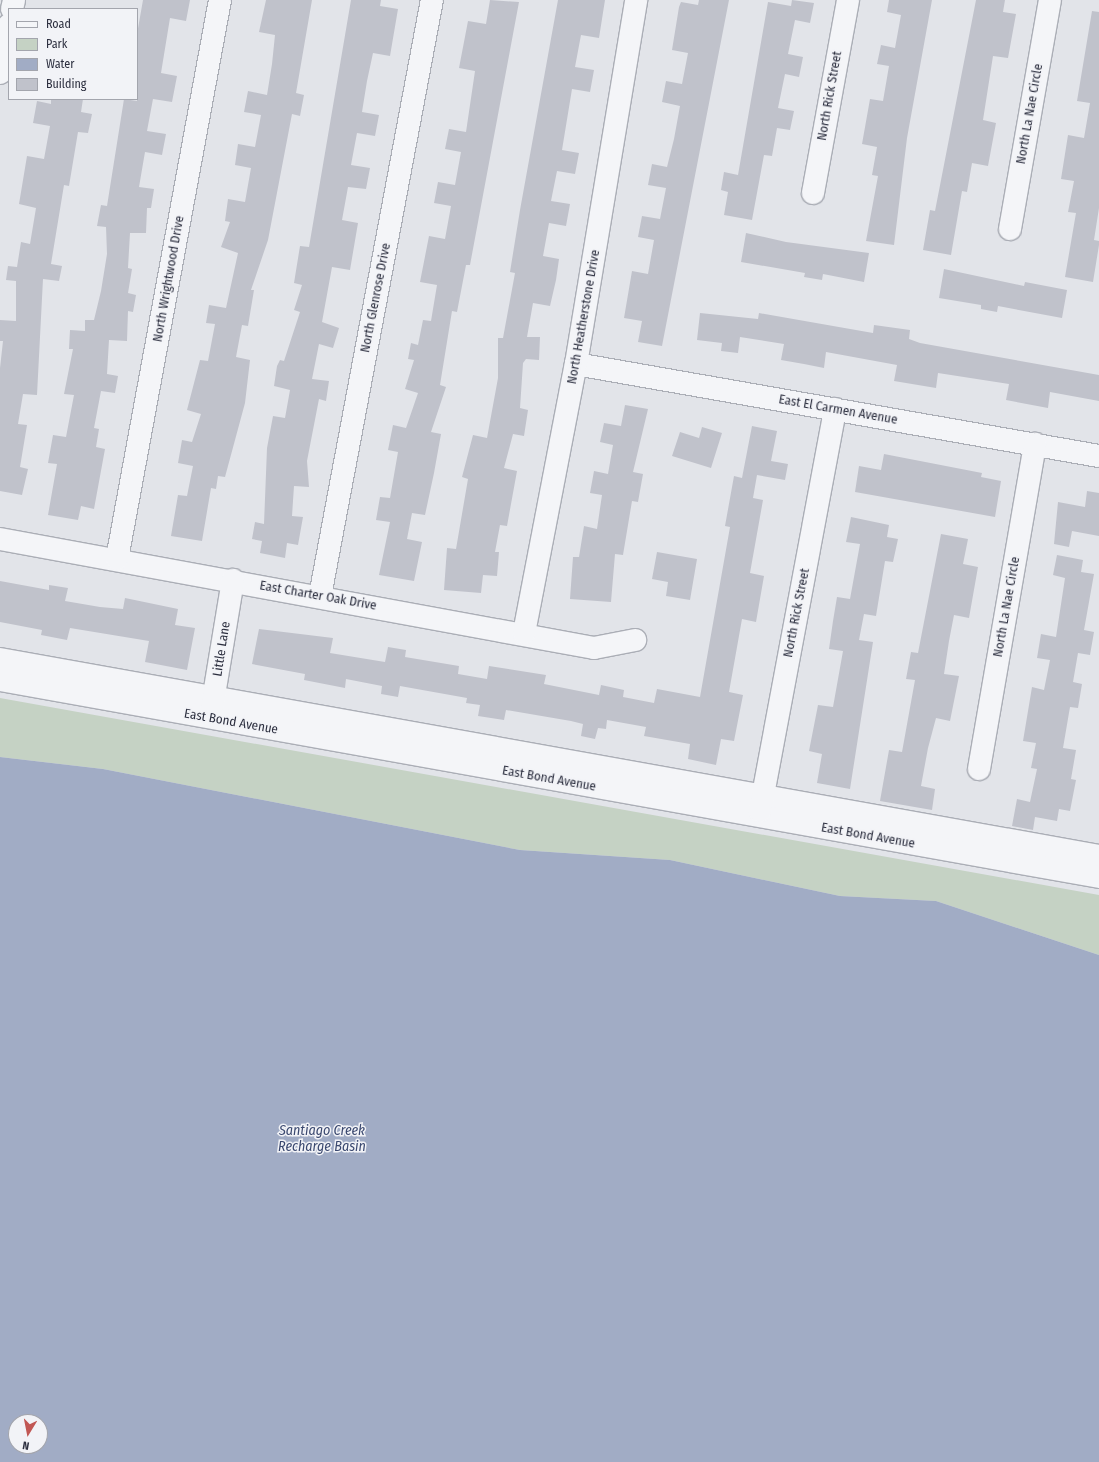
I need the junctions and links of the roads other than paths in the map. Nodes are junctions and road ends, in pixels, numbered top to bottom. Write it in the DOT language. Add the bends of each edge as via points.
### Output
graph roads {
  1 [pos="220,0"];
  2 [pos="432,0"];
  3 [pos="636,0"];
  4 [pos="848,0"];
  5 [pos="1050,0"];
  6 [pos="8,30"];
  7 [pos="0,73"];
  8 [pos="813,193"];
  9 [pos="1010,229"];
  10 [pos="576,364"];
  11 [pos="835,409"];
  12 [pos="1035,444"];
  13 [pos="1099,456"];
  14 [pos="0,539"];
  15 [pos="117,559"];
  16 [pos="233,580"];
  17 [pos="320,596"];
  18 [pos="524,633"];
  19 [pos="635,640"];
  20 [pos="0,660"];
  21 [pos="0,680"];
  22 [pos="212,708"];
  23 [pos="979,769"];
  24 [pos="760,806"];
  25 [pos="1099,856"];
  26 [pos="1099,878"];
  1 -- 15 [label="street, North Wrightwood Drive"];
  2 -- 17 [label="street, North Glenrose Drive"];
  3 -- 10 [label="street, North Heatherstone Drive"];
  4 -- 8 [label="street, North Rick Street"];
  5 -- 9 [label="street, North La Nae Circle"];
  6 -- 7 [label="street"];
  10 -- 11 [label="street, East El Carmen Avenue"];
  10 -- 18 [label="street, North Heatherstone Drive"];
  11 -- 12 [label="street, East El Carmen Avenue"];
  11 -- 24 [label="street, North Rick Street"];
  12 -- 13 [label="street, East El Carmen Avenue"];
  12 -- 23 [label="street, North La Nae Circle"];
  14 -- 15 [label="street, East Charter Oak Drive"];
  15 -- 16 [label="street, East Charter Oak Drive"];
  16 -- 17 [label="street, East Charter Oak Drive"];
  16 -- 22 [label="street, Little Lane"];
  17 -- 18 [label="street, East Charter Oak Drive"];
  18 -- 19 [label="street, East Charter Oak Drive" via="594,648"];
  20 -- 22 [label="street, East Bond Avenue"];
  21 -- 22 [label="street, East Bond Avenue"];
  22 -- 24 [label="street, East Bond Avenue"];
  24 -- 25 [label="street, East Bond Avenue"];
  24 -- 26 [label="street, East Bond Avenue"];
}
